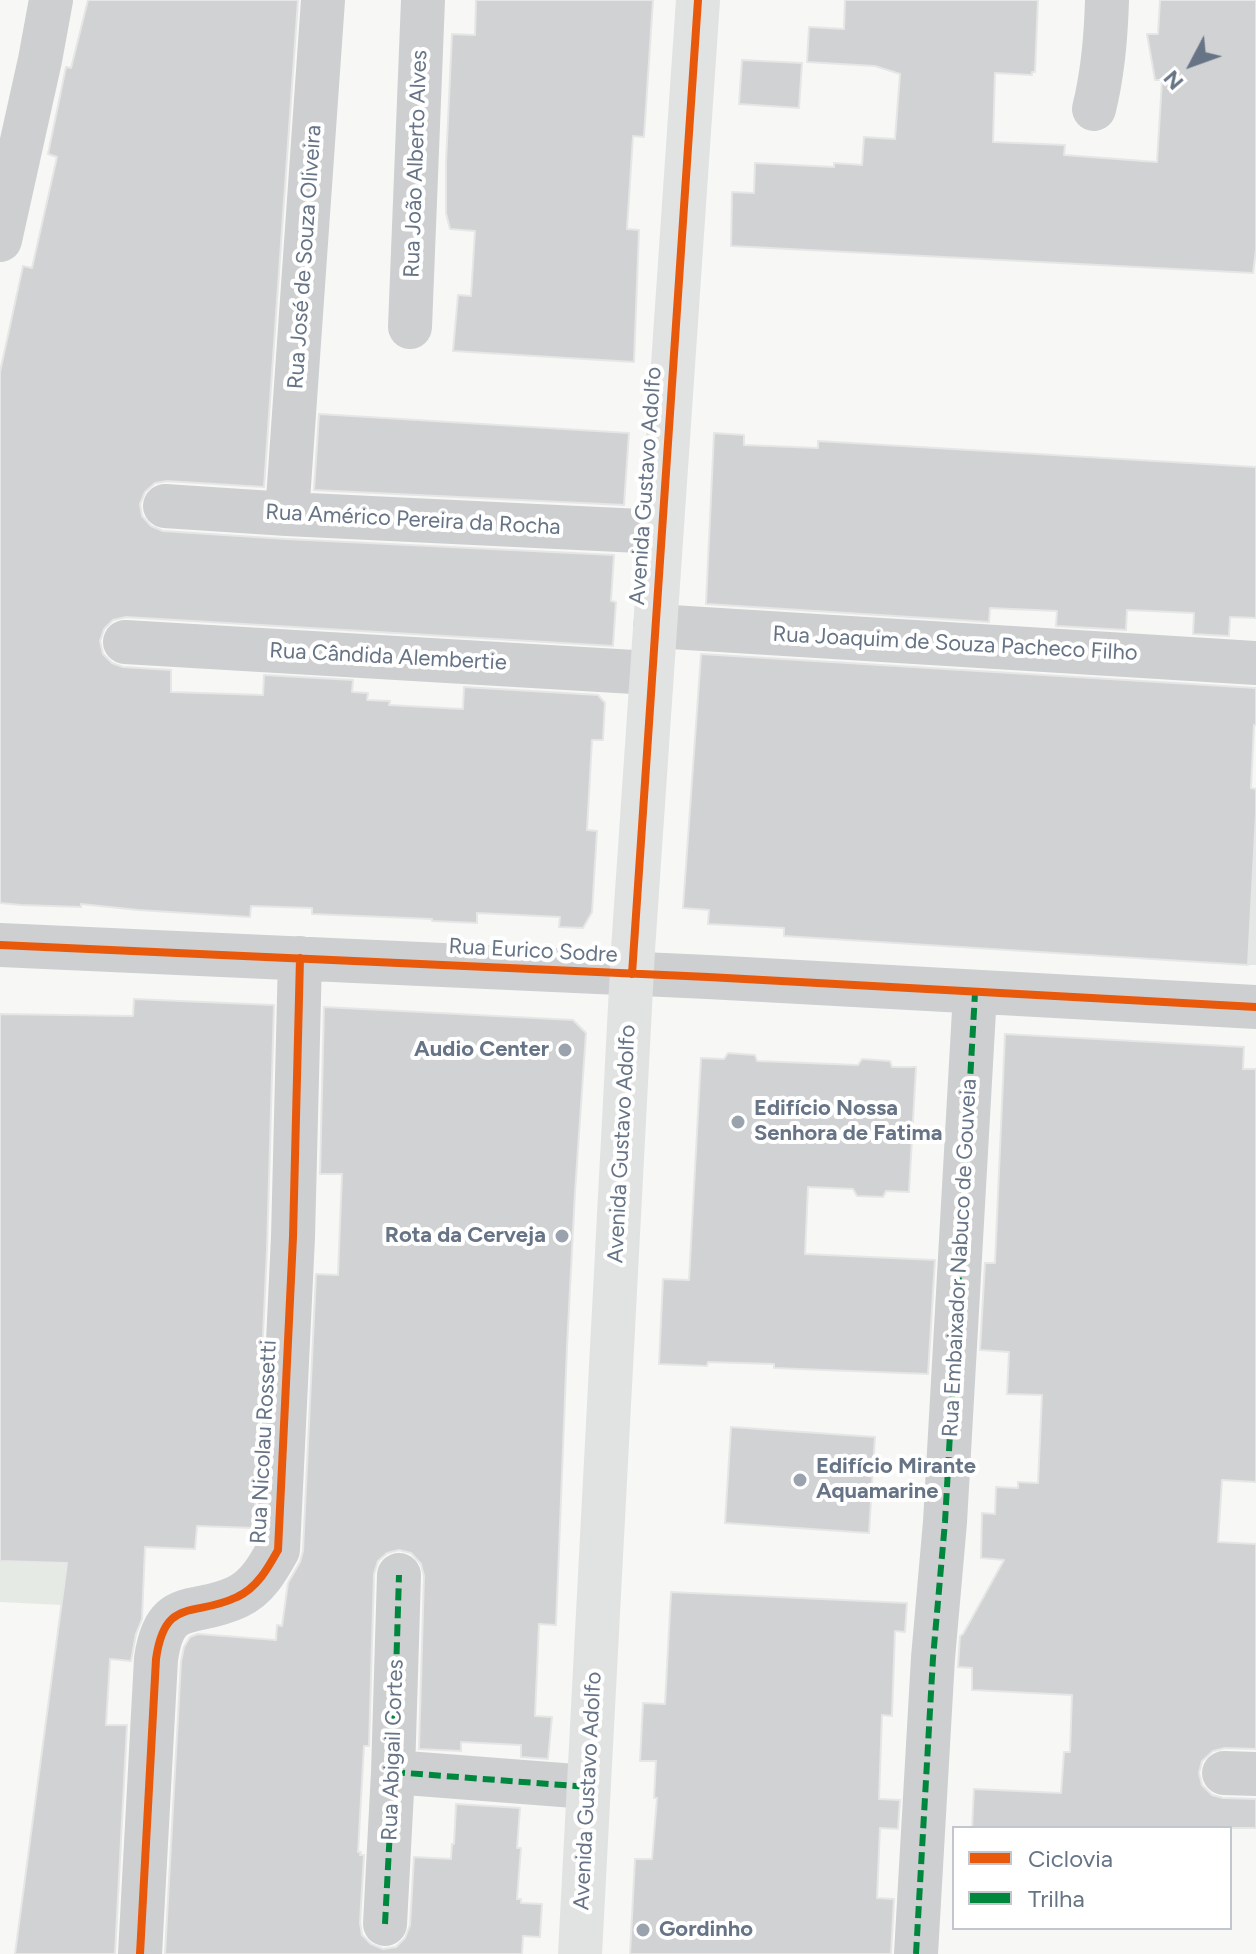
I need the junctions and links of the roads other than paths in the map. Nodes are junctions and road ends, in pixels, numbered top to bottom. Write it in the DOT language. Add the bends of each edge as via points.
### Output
graph roads {
  1 [pos="51,0"];
  2 [pos="323,0"];
  3 [pos="423,0"];
  4 [pos="698,0"];
  5 [pos="1107,0"];
  6 [pos="40,60"];
  7 [pos="1094,109"];
  8 [pos="0,117"];
  9 [pos="0,240"];
  10 [pos="410,327"];
  11 [pos="165,506"];
  12 [pos="287,514"];
  13 [pos="661,532"];
  14 [pos="655,626"];
  15 [pos="125,642"];
  16 [pos="1256,663"];
  17 [pos="651,673"];
  18 [pos="0,945"];
  19 [pos="300,958"];
  20 [pos="632,974"];
  21 [pos="975,993"];
  22 [pos="1256,1007"];
  23 [pos="399,1575"];
  24 [pos="393,1772"];
  25 [pos="588,1787"];
  26 [pos="385,1924"];
  27 [pos="140,1954"];
  28 [pos="580,1954"];
  29 [pos="916,1954"];
  1 -- 6 [label="street"];
  2 -- 12 [label="street, Rua José de Souza Oliveira"];
  3 -- 10 [label="street, Rua João Alberto Alves"];
  4 -- 13 [label="main road, Avenida Gustavo Adolfo"];
  5 -- 7 [label="street"];
  6 -- 8 [label="street"];
  6 -- 9 [label="street"];
  11 -- 12 [label="street, Rua Américo Pereira da Rocha"];
  12 -- 13 [label="street, Rua Américo Pereira da Rocha"];
  13 -- 14 [label="main road, Avenida Gustavo Adolfo"];
  14 -- 16 [label="street, Rua Joaquim de Souza Pacheco Filho"];
  14 -- 17 [label="main road, Avenida Gustavo Adolfo"];
  15 -- 17 [label="street, Rua Cândida Alembertie"];
  17 -- 20 [label="main road, Avenida Gustavo Adolfo"];
  18 -- 19 [label="street, Rua Eurico Sodre"];
  19 -- 20 [label="street, Rua Eurico Sodre"];
  19 -- 27 [label="street, Rua Nicolau Rossetti" via="278,1550 265,1575 240,1596 182,1612 159,1637"];
  20 -- 21 [label="street, Rua Eurico Sodre"];
  20 -- 25 [label="main road, Avenida Gustavo Adolfo"];
  21 -- 22 [label="street, Rua Eurico Sodre"];
  21 -- 29 [label="street, Rua Embaixador Nabuco de Gouveia"];
  23 -- 24 [label="street, Rua Abigail Cortes"];
  24 -- 25 [label="street"];
  24 -- 26 [label="street, Rua Abigail Cortes"];
  25 -- 28 [label="main road, Avenida Gustavo Adolfo"];
}
